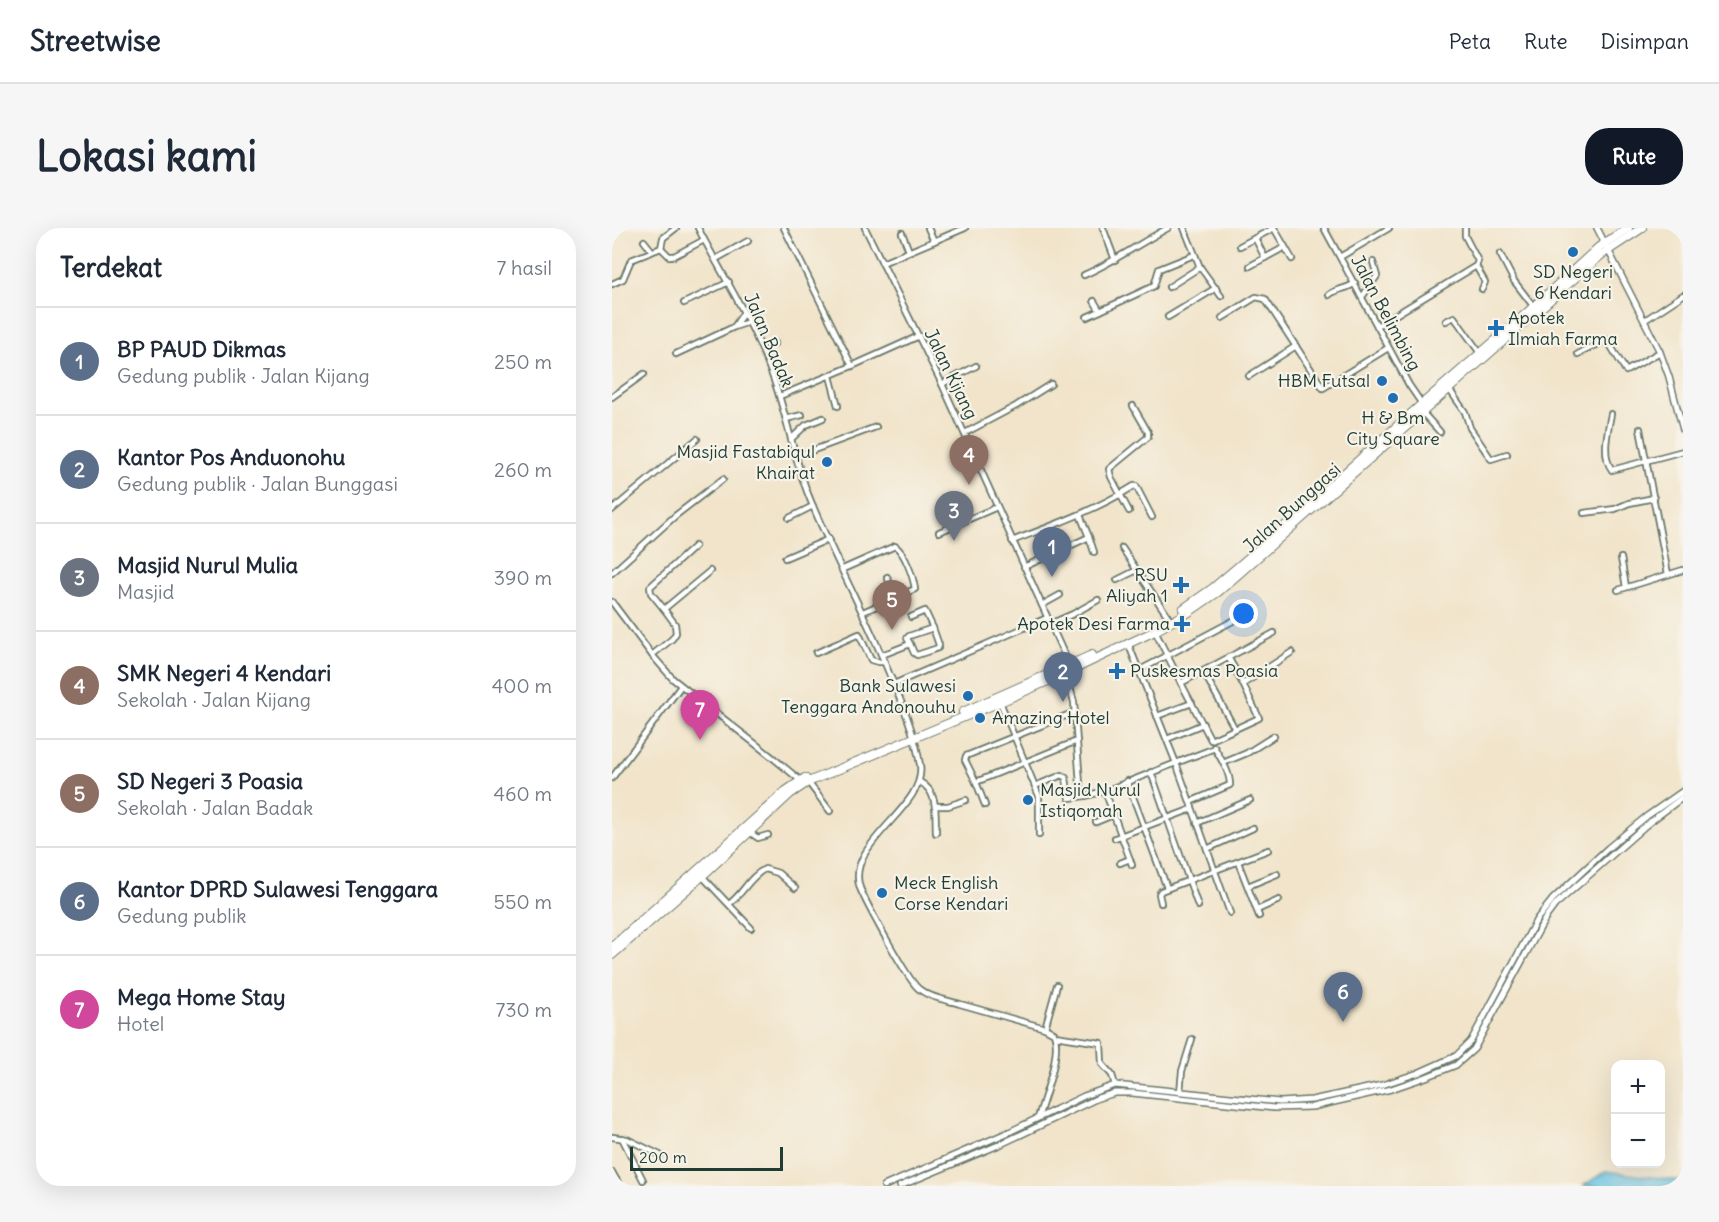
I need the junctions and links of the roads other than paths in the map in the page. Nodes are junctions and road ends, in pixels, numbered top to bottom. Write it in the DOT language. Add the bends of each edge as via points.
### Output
graph roads {
  1 [pos="676,228"];
  2 [pos="698,228"];
  3 [pos="784,228"];
  4 [pos="865,228"];
  5 [pos="928,228"];
  6 [pos="965,228"];
  7 [pos="1103,228"];
  8 [pos="1168,228"];
  9 [pos="1184,228"];
  10 [pos="1274,228"];
  11 [pos="1324,228"];
  12 [pos="1389,228"];
  13 [pos="1466,228"];
  14 [pos="1597,228"];
  15 [pos="1628,228"];
  16 [pos="1642,228"];
  17 [pos="954,230"];
  18 [pos="902,233"];
  19 [pos="1255,238"];
  20 [pos="704,240"];
  21 [pos="644,241"];
  22 [pos="934,241"];
  23 [pos="748,242"];
  24 [pos="1240,246"];
  25 [pos="1606,246"];
  26 [pos="1285,247"];
  27 [pos="661,248"];
  28 [pos="652,251"];
  29 [pos="909,251"];
  30 [pos="1500,254"];
  31 [pos="1194,255"];
  32 [pos="1340,257"];
  33 [pos="1265,258"];
  34 [pos="716,259"];
  35 [pos="1292,259"];
  36 [pos="1114,260"];
  37 [pos="1373,262"];
  38 [pos="882,263"];
  39 [pos="1251,266"];
  40 [pos="1476,266"];
  41 [pos="1200,267"];
  42 [pos="1084,275"];
  43 [pos="729,282"];
  44 [pos="1355,283"];
  45 [pos="612,284"];
  46 [pos="1168,287"];
  47 [pos="1216,288"];
  48 [pos="1482,289"];
  49 [pos="1329,295"];
  50 [pos="1683,295"];
  51 [pos="1221,296"];
  52 [pos="1362,297"];
  53 [pos="1095,301"];
  54 [pos="684,303"];
  55 [pos="1534,307"];
  56 [pos="1100,311"];
  57 [pos="744,312"];
  58 [pos="1087,317"];
  59 [pos="1168,317"];
  60 [pos="1222,318"];
  61 [pos="1645,320"];
  62 [pos="1446,321"];
  63 [pos="749,322"];
  64 [pos="1521,323"];
  65 [pos="1377,326"];
  66 [pos="734,327"];
  67 [pos="919,336"];
  68 [pos="775,343"];
  69 [pos="1296,346"];
  70 [pos="1388,348"];
  71 [pos="764,352"];
  72 [pos="1660,352"];
  73 [pos="1480,353"];
  74 [pos="676,354"];
  75 [pos="1578,354"];
  76 [pos="852,366"];
  77 [pos="976,366"];
  78 [pos="644,374"];
  79 [pos="830,376"];
  80 [pos="1249,376"];
  81 [pos="942,384"];
  82 [pos="1051,384"];
  83 [pos="1449,389"];
  84 [pos="780,396"];
  85 [pos="612,397"];
  86 [pos="838,406"];
  87 [pos="1133,406"];
  88 [pos="1424,408"];
  89 [pos="1611,414"];
  90 [pos="802,415"];
  91 [pos="823,418"];
  92 [pos="786,419"];
  93 [pos="876,427"];
  94 [pos="1640,429"];
  95 [pos="1683,430"];
  96 [pos="1440,432"];
  97 [pos="964,433"];
  98 [pos="697,439"];
  99 [pos="790,439"];
  100 [pos="1683,451"];
  101 [pos="1507,454"];
  102 [pos="795,457"];
  103 [pos="1647,461"];
  104 [pos="723,479"];
  105 [pos="1120,495"];
  106 [pos="1654,498"];
  107 [pos="813,506"];
  108 [pos="997,507"];
  109 [pos="612,510"];
  110 [pos="1129,511"];
  111 [pos="1584,513"];
  112 [pos="1080,514"];
  113 [pos="1152,517"];
  114 [pos="789,518"];
  115 [pos="939,532"];
  116 [pos="1089,537"];
  117 [pos="828,539"];
  118 [pos="1012,541"];
  119 [pos="695,546"];
  120 [pos="1122,548"];
  121 [pos="1094,552"];
  122 [pos="785,558"];
  123 [pos="1621,558"];
  124 [pos="1024,567"];
  125 [pos="843,569"];
  126 [pos="1137,570"];
  127 [pos="1683,570"];
  128 [pos="710,571"];
  129 [pos="612,573"];
  130 [pos="1668,574"];
  131 [pos="887,577"];
  132 [pos="1117,580"];
  133 [pos="1224,583"];
  134 [pos="1626,587"];
  135 [pos="1618,590"];
  136 [pos="1060,595"];
  137 [pos="897,597"];
  138 [pos="1098,600"];
  139 [pos="612,602"];
  140 [pos="1042,605"];
  141 [pos="664,609"];
  142 [pos="863,612"];
  143 [pos="1246,614"];
  144 [pos="910,617"];
  145 [pos="1047,618"];
  146 [pos="1168,618"];
  147 [pos="1050,624"];
  148 [pos="933,628"];
  149 [pos="871,630"];
  150 [pos="1155,631"];
  151 [pos="1275,633"];
  152 [pos="859,634"];
  153 [pos="1128,643"];
  154 [pos="910,644"];
  155 [pos="1112,648"];
  156 [pos="1293,652"];
  157 [pos="816,653"];
  158 [pos="882,655"];
  159 [pos="652,656"];
  160 [pos="1169,657"];
  161 [pos="1228,657"];
  162 [pos="885,662"];
  163 [pos="1067,669"];
  164 [pos="1140,670"];
  165 [pos="1203,671"];
  166 [pos="1181,683"];
  167 [pos="894,684"];
  168 [pos="1243,684"];
  169 [pos="681,686"];
  170 [pos="1000,702"];
  171 [pos="1192,704"];
  172 [pos="1075,712"];
  173 [pos="1267,714"];
  174 [pos="1157,716"];
  175 [pos="1260,718"];
  176 [pos="1203,724"];
  177 [pos="1235,729"];
  178 [pos="1014,735"];
  179 [pos="914,736"];
  180 [pos="1274,736"];
  181 [pos="1167,739"];
  182 [pos="1211,740"];
  183 [pos="1077,741"];
  184 [pos="1215,748"];
  185 [pos="1025,761"];
  186 [pos="1176,763"];
  187 [pos="1223,763"];
  188 [pos="1151,772"];
  189 [pos="613,776"];
  190 [pos="804,781"];
  191 [pos="1127,781"];
  192 [pos="920,782"];
  193 [pos="976,782"];
  194 [pos="1035,786"];
  195 [pos="1683,790"];
  196 [pos="1105,791"];
  197 [pos="788,792"];
  198 [pos="1085,796"];
  199 [pos="1683,797"];
  200 [pos="966,800"];
  201 [pos="1250,800"];
  202 [pos="1190,802"];
  203 [pos="985,805"];
  204 [pos="936,806"];
  205 [pos="1192,809"];
  206 [pos="830,811"];
  207 [pos="1113,815"];
  208 [pos="1168,818"];
  209 [pos="1096,822"];
  210 [pos="1197,823"];
  211 [pos="1145,827"];
  212 [pos="1253,828"];
  213 [pos="749,832"];
  214 [pos="936,833"];
  215 [pos="768,835"];
  216 [pos="1039,835"];
  217 [pos="1118,837"];
  218 [pos="1207,849"];
  219 [pos="1268,850"];
  220 [pos="1238,862"];
  221 [pos="1120,863"];
  222 [pos="1215,872"];
  223 [pos="1277,874"];
  224 [pos="702,876"];
  225 [pos="1189,880"];
  226 [pos="1248,886"];
  227 [pos="795,888"];
  228 [pos="1167,888"];
  229 [pos="1279,900"];
  230 [pos="1161,903"];
  231 [pos="729,904"];
  232 [pos="1198,906"];
  233 [pos="1230,913"];
  234 [pos="751,928"];
  235 [pos="612,947"];
  236 [pos="612,955"];
  237 [pos="1057,984"];
  238 [pos="1045,1029"];
  239 [pos="1055,1036"];
  240 [pos="1192,1039"];
  241 [pos="1397,1083"];
  242 [pos="1115,1085"];
  243 [pos="1390,1086"];
  244 [pos="1180,1092"];
  245 [pos="1038,1118"];
  246 [pos="1009,1132"];
  247 [pos="612,1137"];
  248 [pos="622,1138"];
  249 [pos="1013,1138"];
  250 [pos="660,1155"];
  251 [pos="612,1172"];
  252 [pos="643,1180"];
  253 [pos="620,1186"];
  254 [pos="884,1186"];
  255 [pos="900,1186"];
  1 -- 27 [label="street" via="663,238"];
  2 -- 20 [label="street, Jalan Badak"];
  3 -- 76 [label="street"];
  4 -- 38 [label="street, Jalan Kijang"];
  5 -- 22 [label="street"];
  6 -- 17 [label="street"];
  7 -- 36 [label="street"];
  8 -- 36 [label="street"];
  9 -- 31 [label="street"];
  10 -- 19 [label="street"];
  10 -- 26 [label="street"];
  11 -- 32 [label="street, Jalan Belimbing"];
  12 -- 32 [label="street"];
  13 -- 40 [label="street" via="1465,236 1478,261"];
  14 -- 25 [label="street"];
  15 -- 25 [label="highway, Jalan Bunggasi"];
  16 -- 25 [label="highway, Jalan Bunggasi"];
  17 -- 22 [label="street"];
  18 -- 29 [label="street"];
  19 -- 24 [label="street"];
  19 -- 33 [label="street"];
  20 -- 27 [label="street" via="674,256"];
  20 -- 34 [label="street, Jalan Badak"];
  21 -- 28 [label="street"];
  22 -- 29 [label="street"];
  23 -- 34 [label="street"];
  25 -- 55 [label="highway, Jalan Bunggasi"];
  25 -- 61 [label="street"];
  25 -- 64 [label="highway, Jalan Bunggasi"];
  26 -- 33 [label="street"];
  26 -- 35 [label="street"];
  27 -- 28 [label="street"];
  28 -- 45 [label="street" via="631,261 623,279"];
  29 -- 38 [label="street"];
  30 -- 55 [label="street"];
  31 -- 41 [label="street"];
  31 -- 56 [label="street" via="1159,269 1154,286"];
  32 -- 44 [label="street, Jalan Belimbing"];
  33 -- 39 [label="street"];
  34 -- 43 [label="street, Jalan Badak"];
  36 -- 42 [label="street"];
  37 -- 52 [label="street" via="1377,276"];
  38 -- 67 [label="street, Jalan Kijang"];
  40 -- 48 [label="street" via="1485,282"];
  40 -- 65 [label="street"];
  41 -- 46 [label="street"];
  41 -- 47 [label="street"];
  43 -- 54 [label="street"];
  43 -- 57 [label="street, Jalan Badak"];
  44 -- 49 [label="street"];
  44 -- 52 [label="street, Jalan Belimbing"];
  47 -- 51 [label="street"];
  47 -- 59 [label="street"];
  50 -- 61 [label="street"];
  52 -- 65 [label="street, Jalan Belimbing"];
  53 -- 56 [label="street"];
  55 -- 64 [label="highway, Jalan Bunggasi"];
  56 -- 58 [label="street"];
  57 -- 63 [label="street, Jalan Badak"];
  57 -- 66 [label="street"];
  60 -- 69 [label="street" via="1262,297"];
  61 -- 72 [label="street"];
  62 -- 73 [label="street" via="1454,317"];
  63 -- 66 [label="street"];
  63 -- 71 [label="street, Jalan Badak"];
  64 -- 73 [label="highway, Jalan Bunggasi"];
  64 -- 83 [label="highway, Jalan Bunggasi"];
  65 -- 70 [label="street, Jalan Belimbing"];
  66 -- 74 [label="street"];
  67 -- 76 [label="street"];
  67 -- 81 [label="street, Jalan Kijang"];
  68 -- 71 [label="street"];
  69 -- 70 [label="street" via="1323,388"];
  69 -- 80 [label="street"];
  70 -- 88 [label="street, Jalan Belimbing"];
  71 -- 84 [label="street, Jalan Badak"];
  72 -- 75 [label="street" via="1626,371 1607,340"];
  72 -- 95 [label="street"];
  73 -- 88 [label="highway, Jalan Bunggasi"];
  76 -- 79 [label="street"];
  77 -- 81 [label="street"];
  78 -- 85 [label="street"];
  79 -- 84 [label="street"];
  79 -- 86 [label="street"];
  81 -- 97 [label="street, Jalan Kijang"];
  82 -- 97 [label="street"];
  83 -- 88 [label="highway, Jalan Bunggasi"];
  83 -- 101 [label="street" via="1491,459"];
  84 -- 92 [label="street, Jalan Badak"];
  87 -- 105 [label="street" via="1149,436 1109,468"];
  88 -- 96 [label="street, Jalan Belimbing"];
  88 -- 133 [label="highway, Jalan Bunggasi"];
  89 -- 103 [label="street" via="1607,445 1610,469"];
  90 -- 92 [label="street"];
  91 -- 99 [label="street" via="806,425"];
  92 -- 99 [label="street, Jalan Badak"];
  93 -- 102 [label="street"];
  94 -- 103 [label="street"];
  97 -- 108 [label="street, Jalan Kijang"];
  98 -- 109 [label="street"];
  99 -- 102 [label="street, Jalan Badak"];
  100 -- 103 [label="street"];
  102 -- 107 [label="street, Jalan Badak"];
  103 -- 106 [label="street"];
  104 -- 129 [label="street"];
  105 -- 110 [label="street"];
  105 -- 112 [label="street"];
  105 -- 113 [label="street" via="1136,486"];
  106 -- 111 [label="street"];
  106 -- 130 [label="street"];
  107 -- 114 [label="street"];
  107 -- 117 [label="street, Jalan Badak"];
  108 -- 115 [label="street"];
  108 -- 118 [label="street, Jalan Kijang"];
  112 -- 116 [label="street"];
  112 -- 118 [label="street"];
  116 -- 121 [label="street"];
  116 -- 124 [label="street"];
  117 -- 122 [label="street"];
  117 -- 125 [label="street, Jalan Badak"];
  118 -- 124 [label="street, Jalan Kijang"];
  119 -- 141 [label="street" via="650,587"];
  120 -- 126 [label="street"];
  123 -- 134 [label="street"];
  124 -- 140 [label="street, Jalan Kijang"];
  125 -- 137 [label="street" via="897,546 915,588"];
  125 -- 142 [label="street, Jalan Badak"];
  126 -- 132 [label="street"];
  126 -- 146 [label="street"];
  127 -- 130 [label="street"];
  128 -- 141 [label="street"];
  130 -- 134 [label="street"];
  131 -- 137 [label="street"];
  133 -- 146 [label="highway, Jalan Bunggasi"];
  133 -- 150 [label="highway, Jalan Bunggasi" via="1189,612"];
  134 -- 135 [label="street"];
  136 -- 140 [label="street"];
  137 -- 142 [label="street"];
  138 -- 147 [label="street"];
  139 -- 159 [label="street"];
  140 -- 145 [label="street, Jalan Kijang"];
  141 -- 159 [label="street" via="675,624 676,633"];
  142 -- 149 [label="street, Jalan Badak"];
  143 -- 160 [label="street"];
  144 -- 148 [label="street" via="925,611"];
  145 -- 147 [label="street, Jalan Kijang"];
  145 -- 167 [label="street"];
  146 -- 155 [label="highway, Jalan Bunggasi"];
  147 -- 163 [label="street, Jalan Kijang"];
  148 -- 154 [label="street" via="909,637"];
  148 -- 154 [label="street" via="938,648 917,655"];
  149 -- 152 [label="street"];
  149 -- 158 [label="street, Jalan Badak"];
  150 -- 153 [label="highway, Jalan Bunggasi"];
  150 -- 160 [label="street"];
  151 -- 161 [label="street"];
  152 -- 157 [label="street"];
  152 -- 162 [label="street" via="871,660"];
  153 -- 155 [label="highway, Jalan Bunggasi"];
  153 -- 164 [label="street"];
  154 -- 158 [label="street"];
  155 -- 163 [label="highway, Jalan Bunggasi"];
  156 -- 168 [label="street"];
  158 -- 162 [label="street, Jalan Badak"];
  159 -- 169 [label="street"];
  160 -- 164 [label="street"];
  160 -- 166 [label="street"];
  161 -- 165 [label="street"];
  161 -- 168 [label="street"];
  162 -- 167 [label="street, Jalan Badak"];
  163 -- 170 [label="highway, Jalan Bunggasi"];
  163 -- 172 [label="street, Jalan Kijang"];
  163 -- 179 [label="highway, Jalan Bunggasi"];
  164 -- 174 [label="street"];
  165 -- 166 [label="street"];
  165 -- 177 [label="street"];
  166 -- 171 [label="street"];
  167 -- 179 [label="street, Jalan Badak"];
  168 -- 175 [label="street"];
  169 -- 189 [label="street"];
  169 -- 190 [label="street"];
  170 -- 178 [label="street"];
  170 -- 179 [label="highway, Jalan Bunggasi"];
  171 -- 174 [label="street"];
  171 -- 176 [label="street"];
  172 -- 178 [label="street"];
  172 -- 183 [label="street, Jalan Kijang"];
  173 -- 175 [label="street"];
  174 -- 181 [label="street"];
  175 -- 177 [label="street"];
  176 -- 181 [label="street"];
  176 -- 182 [label="street"];
  177 -- 182 [label="street"];
  178 -- 185 [label="street"];
  178 -- 193 [label="street" via="965,756"];
  179 -- 190 [label="highway"];
  179 -- 192 [label="street, Jalan Badak"];
  180 -- 187 [label="street"];
  181 -- 186 [label="street"];
  182 -- 184 [label="street"];
  183 -- 185 [label="street"];
  183 -- 198 [label="street, Jalan Kijang" via="1080,784"];
  184 -- 186 [label="street"];
  184 -- 187 [label="street"];
  185 -- 193 [label="street"];
  185 -- 194 [label="street"];
  186 -- 188 [label="street"];
  186 -- 202 [label="street"];
  187 -- 202 [label="street" via="1230,785"];
  188 -- 191 [label="street"];
  188 -- 208 [label="street"];
  190 -- 197 [label="highway"];
  190 -- 206 [label="street"];
  191 -- 196 [label="street"];
  191 -- 211 [label="street"];
  192 -- 204 [label="street" via="930,790"];
  192 -- 238 [label="street" via="865,855 859,870 861,889 917,988 938,998"];
  193 -- 203 [label="street"];
  194 -- 198 [label="street" via="1062,775 1069,798"];
  194 -- 216 [label="street"];
  195 -- 241 [label="street" via="1616,840 1543,910 1465,1049"];
  196 -- 198 [label="street"];
  196 -- 207 [label="street"];
  197 -- 213 [label="highway"];
  197 -- 235 [label="highway"];
  199 -- 241 [label="street" via="1621,846 1551,910 1470,1054 1447,1069"];
  200 -- 204 [label="street"];
  201 -- 210 [label="street"];
  202 -- 205 [label="street"];
  204 -- 214 [label="street"];
  205 -- 208 [label="street"];
  205 -- 210 [label="street"];
  207 -- 209 [label="street"];
  207 -- 217 [label="street"];
  208 -- 211 [label="street"];
  208 -- 225 [label="street"];
  210 -- 218 [label="street"];
  211 -- 217 [label="street"];
  211 -- 228 [label="street"];
  212 -- 218 [label="street"];
  213 -- 215 [label="street" via="758,838"];
  213 -- 224 [label="highway"];
  217 -- 221 [label="street" via="1131,862"];
  218 -- 222 [label="street"];
  219 -- 220 [label="street"];
  220 -- 222 [label="street"];
  220 -- 226 [label="street"];
  222 -- 225 [label="street"];
  222 -- 233 [label="street"];
  223 -- 226 [label="street"];
  224 -- 231 [label="street"];
  224 -- 236 [label="highway"];
  225 -- 228 [label="street"];
  225 -- 232 [label="street"];
  226 -- 229 [label="street" via="1258,913"];
  227 -- 231 [label="street" via="778,873 765,869"];
  228 -- 230 [label="street" via="1159,893"];
  231 -- 234 [label="street"];
  237 -- 238 [label="street"];
  238 -- 239 [label="street"];
  239 -- 242 [label="street" via="1101,1043 1102,1064"];
  239 -- 245 [label="street" via="1055,1054"];
  240 -- 244 [label="street"];
  241 -- 243 [label="street"];
  242 -- 244 [label="street"];
  242 -- 245 [label="street"];
  243 -- 244 [label="street" via="1294,1102"];
  243 -- 249 [label="street" via="1322,1105 1291,1108 1114,1094"];
  245 -- 246 [label="street"];
  246 -- 249 [label="street"];
  246 -- 254 [label="street"];
  247 -- 248 [label="street"];
  248 -- 250 [label="street"];
  248 -- 252 [label="street"];
  249 -- 255 [label="street"];
  251 -- 253 [label="street"];
}
